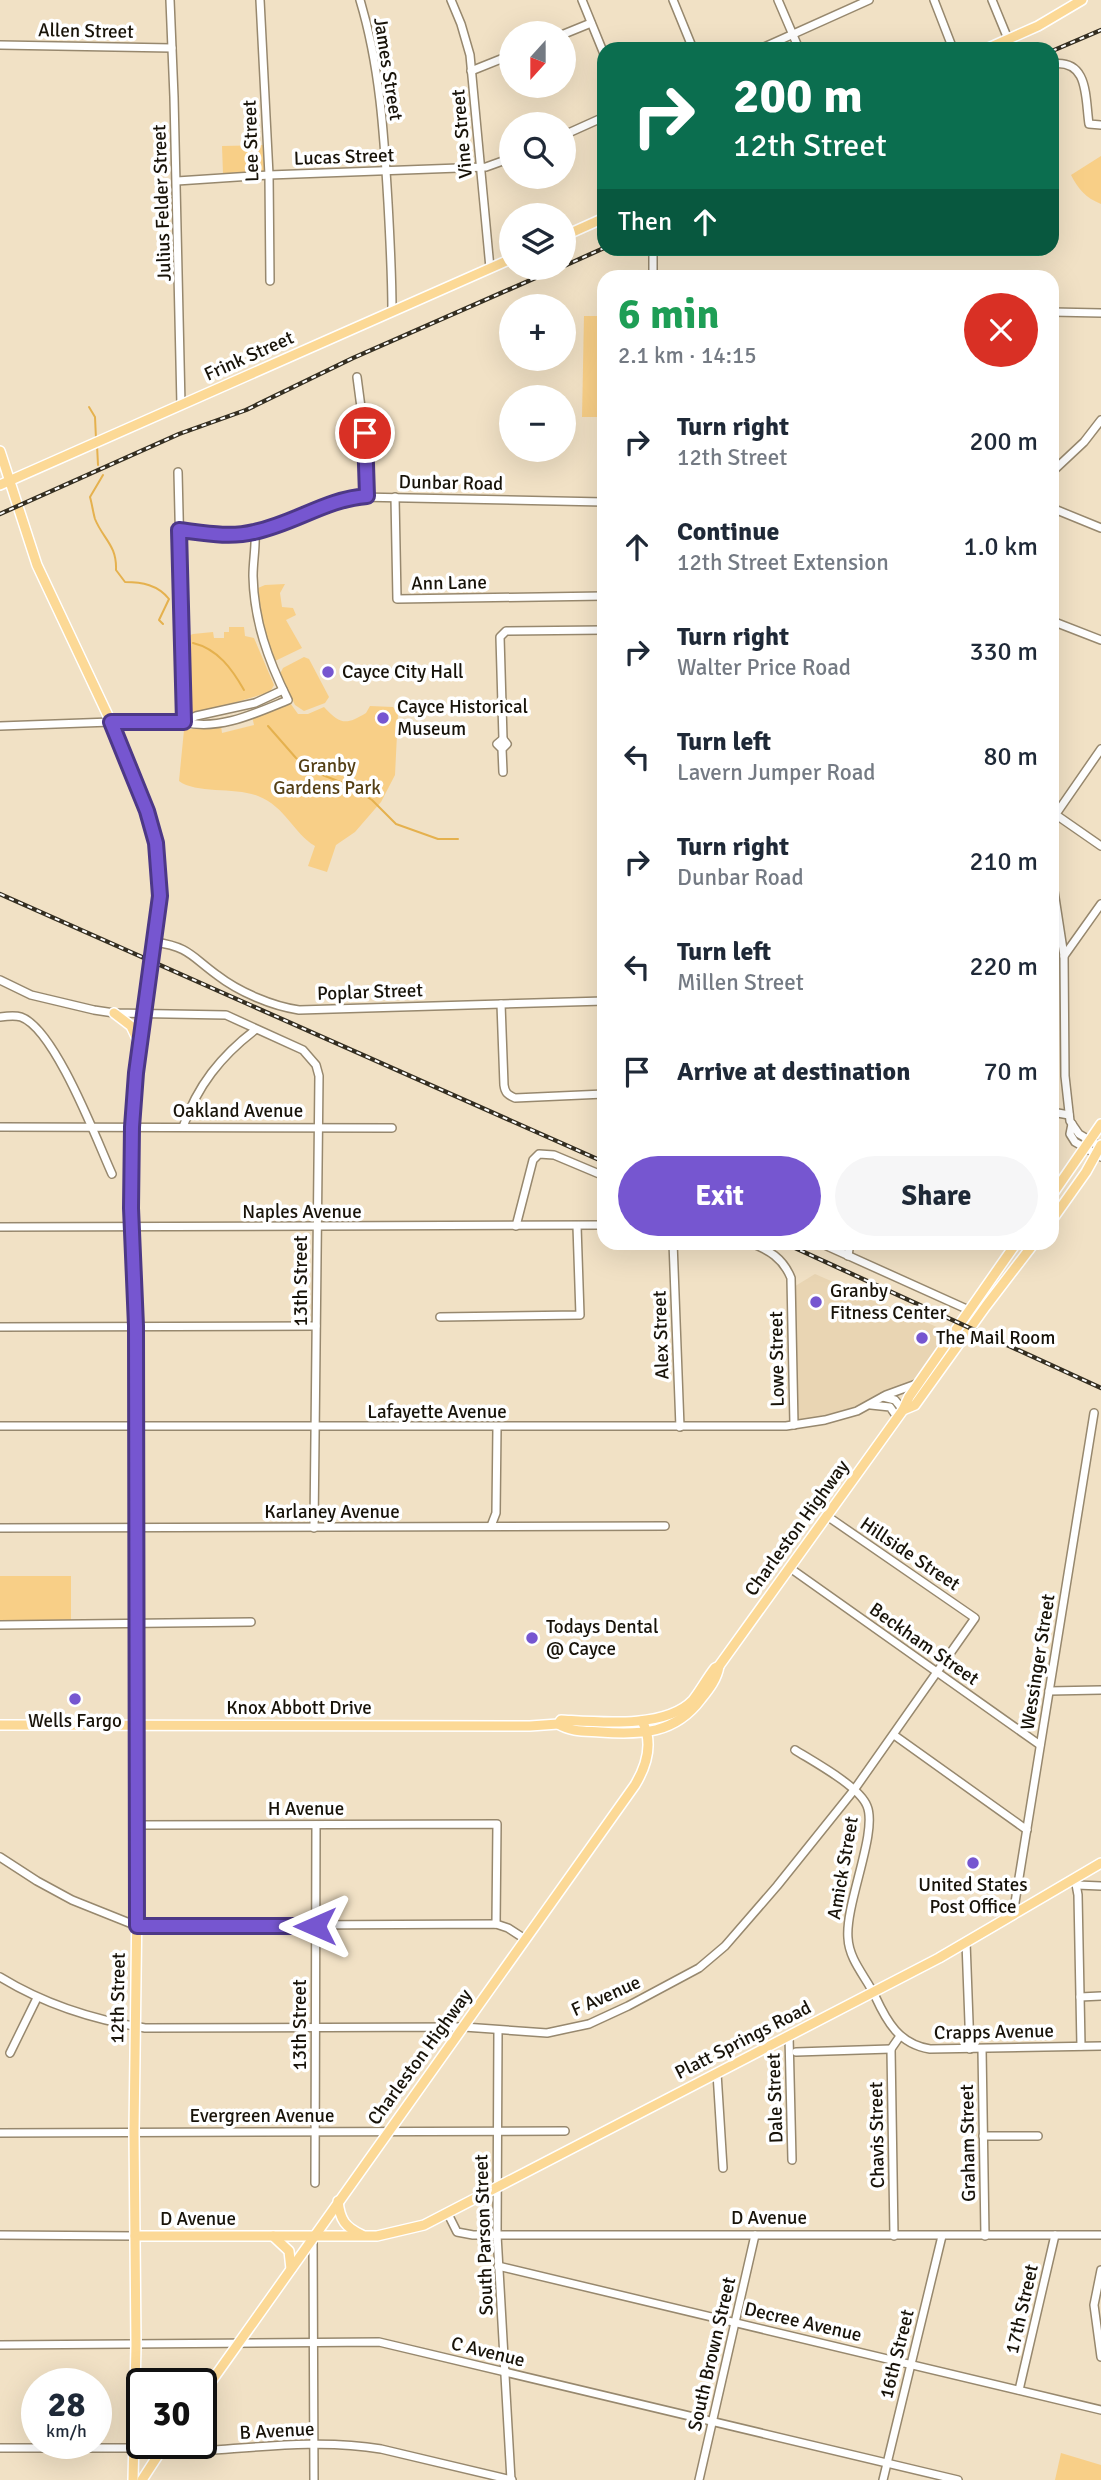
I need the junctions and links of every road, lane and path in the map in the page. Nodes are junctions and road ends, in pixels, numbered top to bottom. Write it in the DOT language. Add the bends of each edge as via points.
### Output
graph roads {
  1 [pos="170,0"];
  2 [pos="260,0"];
  3 [pos="360,0"];
  4 [pos="451,0"];
  5 [pos="582,0"];
  6 [pos="673,0"];
  7 [pos="778,0"];
  8 [pos="869,0"];
  9 [pos="934,0"];
  10 [pos="992,0"];
  11 [pos="1082,0"];
  12 [pos="591,23"];
  13 [pos="576,29"];
  14 [pos="793,34"];
  15 [pos="1008,39"];
  16 [pos="599,42"];
  17 [pos="691,42"];
  18 [pos="775,42"];
  19 [pos="796,42"];
  20 [pos="950,42"];
  21 [pos="1001,42"];
  22 [pos="0,46"];
  23 [pos="172,48"];
  24 [pos="499,60"];
  25 [pos="1059,64"];
  26 [pos="471,71"];
  27 [pos="597,120"];
  28 [pos="1101,125"];
  29 [pos="576,130"];
  30 [pos="499,163"];
  31 [pos="480,167"];
  32 [pos="386,171"];
  33 [pos="268,175"];
  34 [pos="177,181"];
  35 [pos="597,221"];
  36 [pos="576,231"];
  37 [pos="499,264"];
  38 [pos="491,268"];
  39 [pos="270,281"];
  40 [pos="393,311"];
  41 [pos="1059,312"];
  42 [pos="1101,313"];
  43 [pos="356,377"];
  44 [pos="181,404"];
  45 [pos="1101,420"];
  46 [pos="0,451"];
  47 [pos="1059,466"];
  48 [pos="178,472"];
  49 [pos="10,481"];
  50 [pos="0,485"];
  51 [pos="367,496"];
  52 [pos="395,497"];
  53 [pos="597,502"];
  54 [pos="1059,511"];
  55 [pos="1101,528"];
  56 [pos="179,530"];
  57 [pos="255,532"];
  58 [pos="597,596"];
  59 [pos="1059,624"];
  60 [pos="597,630"];
  61 [pos="1101,640"];
  62 [pos="283,690"];
  63 [pos="111,722"];
  64 [pos="184,722"];
  65 [pos="0,726"];
  66 [pos="1101,749"];
  67 [pos="503,772"];
  68 [pos="1059,806"];
  69 [pos="1059,817"];
  70 [pos="1101,846"];
  71 [pos="1101,904"];
  72 [pos="155,942"];
  73 [pos="1059,948"];
  74 [pos="1064,956"];
  75 [pos="0,980"];
  76 [pos="597,1002"];
  77 [pos="501,1004"];
  78 [pos="114,1013"];
  79 [pos="144,1014"];
  80 [pos="0,1017"];
  81 [pos="255,1030"];
  82 [pos="140,1045"];
  83 [pos="597,1094"];
  84 [pos="1059,1113"];
  85 [pos="1069,1115"];
  86 [pos="1101,1124"];
  87 [pos="132,1127"];
  88 [pos="183,1127"];
  89 [pos="0,1128"];
  90 [pos="93,1128"];
  91 [pos="317,1128"];
  92 [pos="392,1128"];
  93 [pos="1101,1133"];
  94 [pos="1087,1145"];
  95 [pos="1100,1149"];
  96 [pos="597,1173"];
  97 [pos="112,1174"];
  98 [pos="1059,1185"];
  99 [pos="1059,1210"];
  100 [pos="597,1225"];
  101 [pos="132,1226"];
  102 [pos="516,1226"];
  103 [pos="577,1226"];
  104 [pos="0,1227"];
  105 [pos="317,1228"];
  106 [pos="673,1250"];
  107 [pos="767,1250"];
  108 [pos="835,1250"];
  109 [pos="849,1250"];
  110 [pos="1012,1250"];
  111 [pos="1029,1250"];
  112 [pos="848,1256"];
  113 [pos="971,1311"];
  114 [pos="440,1317"];
  115 [pos="136,1326"];
  116 [pos="316,1326"];
  117 [pos="0,1327"];
  118 [pos="919,1382"];
  119 [pos="883,1397"];
  120 [pos="870,1405"];
  121 [pos="1094,1413"];
  122 [pos="900,1414"];
  123 [pos="794,1425"];
  124 [pos="0,1426"];
  125 [pos="137,1427"];
  126 [pos="316,1427"];
  127 [pos="497,1427"];
  128 [pos="680,1427"];
  129 [pos="827,1516"];
  130 [pos="491,1526"];
  131 [pos="665,1526"];
  132 [pos="0,1528"];
  133 [pos="137,1528"];
  134 [pos="314,1528"];
  135 [pos="790,1568"];
  136 [pos="975,1618"];
  137 [pos="251,1622"];
  138 [pos="136,1624"];
  139 [pos="0,1625"];
  140 [pos="719,1667"];
  141 [pos="937,1672"];
  142 [pos="1049,1690"];
  143 [pos="1101,1690"];
  144 [pos="597,1721"];
  145 [pos="642,1721"];
  146 [pos="558,1724"];
  147 [pos="0,1725"];
  148 [pos="136,1725"];
  149 [pos="644,1732"];
  150 [pos="894,1735"];
  151 [pos="1040,1745"];
  152 [pos="796,1750"];
  153 [pos="854,1790"];
  154 [pos="138,1825"];
  155 [pos="316,1825"];
  156 [pos="1027,1830"];
  157 [pos="2,1861"];
  158 [pos="1101,1863"];
  159 [pos="1076,1882"];
  160 [pos="1101,1886"];
  161 [pos="1013,1916"];
  162 [pos="496,1924"];
  163 [pos="137,1926"];
  164 [pos="315,1926"];
  165 [pos="525,1939"];
  166 [pos="966,1942"];
  167 [pos="0,1977"];
  168 [pos="873,1992"];
  169 [pos="1101,1996"];
  170 [pos="1080,1997"];
  171 [pos="37,1998"];
  172 [pos="135,2026"];
  173 [pos="464,2027"];
  174 [pos="316,2028"];
  175 [pos="498,2031"];
  176 [pos="789,2036"];
  177 [pos="900,2036"];
  178 [pos="1081,2046"];
  179 [pos="1101,2046"];
  180 [pos="891,2049"];
  181 [pos="970,2049"];
  182 [pos="982,2049"];
  183 [pos="796,2052"];
  184 [pos="10,2053"];
  185 [pos="717,2073"];
  186 [pos="565,2131"];
  187 [pos="316,2132"];
  188 [pos="388,2132"];
  189 [pos="496,2132"];
  190 [pos="0,2133"];
  191 [pos="134,2133"];
  192 [pos="984,2136"];
  193 [pos="1038,2136"];
  194 [pos="792,2160"];
  195 [pos="723,2168"];
  196 [pos="316,2183"];
  197 [pos="496,2188"];
  198 [pos="338,2202"];
  199 [pos="448,2214"];
  200 [pos="395,2233"];
  201 [pos="0,2235"];
  202 [pos="497,2235"];
  203 [pos="755,2235"];
  204 [pos="1055,2235"];
  205 [pos="1101,2235"];
  206 [pos="135,2236"];
  207 [pos="274,2236"];
  208 [pos="313,2236"];
  209 [pos="364,2236"];
  210 [pos="894,2236"];
  211 [pos="942,2236"];
  212 [pos="985,2236"];
  213 [pos="498,2266"];
  214 [pos="291,2269"];
  215 [pos="1101,2270"];
  216 [pos="735,2322"];
  217 [pos="313,2341"];
  218 [pos="241,2342"];
  219 [pos="3,2345"];
  220 [pos="136,2345"];
  221 [pos="1100,2346"];
  222 [pos="1101,2357"];
  223 [pos="911,2364"];
  224 [pos="136,2368"];
  225 [pos="505,2372"];
  226 [pos="217,2374"];
  227 [pos="1019,2390"];
  228 [pos="1101,2410"];
  229 [pos="712,2421"];
  230 [pos="315,2445"];
  231 [pos="0,2448"];
  232 [pos="126,2449"];
  233 [pos="217,2450"];
  234 [pos="134,2459"];
  235 [pos="156,2459"];
  236 [pos="887,2463"];
  237 [pos="133,2480"];
  238 [pos="142,2480"];
  239 [pos="314,2480"];
  240 [pos="511,2480"];
  241 [pos="699,2480"];
  242 [pos="883,2480"];
  243 [pos="958,2480"];
  1 -- 23 [label="street, Julius Felder Street"];
  2 -- 33 [label="street, Lee Street"];
  3 -- 32 [label="street, James Street" via="374,55"];
  4 -- 26 [label="street, Vine Street" via="467,41"];
  5 -- 12 [label="street"];
  6 -- 17 [label="street"];
  7 -- 14 [label="street"];
  8 -- 14 [label="street"];
  9 -- 20 [label="street"];
  10 -- 15 [label="street"];
  11 -- 15 [label="main road"];
  12 -- 13 [label="street"];
  12 -- 16 [label="street"];
  14 -- 18 [label="street"];
  14 -- 19 [label="street"];
  15 -- 21 [label="main road"];
  22 -- 23 [label="street, Allen Street"];
  23 -- 34 [label="street, Julius Felder Street"];
  24 -- 26 [label="street"];
  25 -- 28 [label="street" via="1077,69 1089,124"];
  26 -- 31 [label="street, Vine Street"];
  27 -- 29 [label="street"];
  30 -- 31 [label="street, Lucas Street"];
  31 -- 32 [label="street, Lucas Street"];
  31 -- 38 [label="street, Vine Street"];
  32 -- 33 [label="street, Lucas Street"];
  32 -- 40 [label="street, James Street"];
  33 -- 34 [label="street, Lucas Street"];
  33 -- 39 [label="street, Lee Street"];
  34 -- 44 [label="street, Julius Felder Street"];
  35 -- 36 [label="main road"];
  37 -- 38 [label="main road, Frink Street"];
  38 -- 40 [label="main road, Frink Street"];
  40 -- 44 [label="main road, Frink Street"];
  41 -- 42 [label="street"];
  43 -- 51 [label="street" via="367,453"];
  44 -- 49 [label="main road, Frink Street"];
  45 -- 47 [label="street"];
  46 -- 49 [label="main road, 12th Street"];
  48 -- 56 [label="street"];
  49 -- 50 [label="main road, Frink Street"];
  49 -- 63 [label="main road, 12th Street" via="37,565"];
  51 -- 52 [label="street, Dunbar Road"];
  51 -- 57 [label="street, Dunbar Road" via="321,506"];
  52 -- 53 [label="street, Dunbar Road"];
  52 -- 58 [label="street, Ann Lane" via="397,599"];
  54 -- 55 [label="street"];
  56 -- 57 [label="street, Dunbar Road" via="230,535"];
  56 -- 64 [label="street"];
  57 -- 62 [label="street" via="253,578 258,621"];
  59 -- 61 [label="street"];
  60 -- 67 [label="street" via="506,631 500,637 503,739 497,744 502,749"];
  62 -- 64 [label="street" via="255,704"];
  62 -- 64 [label="street" via="288,700 258,714 195,725"];
  63 -- 64 [label="street"];
  63 -- 65 [label="street"];
  63 -- 72 [label="main road, 12th Street" via="156,843 160,896"];
  66 -- 68 [label="street"];
  69 -- 70 [label="street"];
  71 -- 74 [label="street"];
  72 -- 77 [label="street, Poplar Street" via="176,945 233,986 293,1009"];
  72 -- 79 [label="main road, 12th Street"];
  73 -- 74 [label="street"];
  74 -- 85 [label="street"];
  75 -- 78 [label="street, 13th Street" via="50,1001"];
  76 -- 77 [label="street, Poplar Street"];
  77 -- 83 [label="street" via="504,1085 509,1096"];
  78 -- 79 [label="street, 13th Street"];
  78 -- 82 [label="main road" via="131,1026"];
  79 -- 81 [label="street, 13th Street" via="219,1014"];
  79 -- 82 [label="main road, 12th Street"];
  80 -- 90 [label="street" via="21,1017 40,1035 71,1079"];
  81 -- 88 [label="street" via="208,1075"];
  81 -- 91 [label="street, 13th Street" via="303,1051 316,1065"];
  82 -- 87 [label="main road, 12th Street"];
  84 -- 85 [label="street"];
  85 -- 94 [label="street" via="1070,1134 1075,1142"];
  86 -- 94 [label="main road"];
  87 -- 88 [label="street, Oakland Avenue"];
  87 -- 90 [label="street, Oakland Avenue"];
  87 -- 101 [label="main road, 12th Street"];
  88 -- 91 [label="street, Oakland Avenue"];
  89 -- 90 [label="street, Oakland Avenue"];
  90 -- 97 [label="street"];
  91 -- 92 [label="street, Oakland Avenue"];
  91 -- 105 [label="street, 13th Street"];
  93 -- 94 [label="main road"];
  94 -- 95 [label="street"];
  94 -- 98 [label="main road"];
  95 -- 99 [label="main road"];
  96 -- 102 [label="street" via="554,1155 539,1154 533,1160"];
  100 -- 103 [label="street, Naples Avenue"];
  101 -- 104 [label="street, Naples Avenue"];
  101 -- 105 [label="street, Naples Avenue"];
  101 -- 115 [label="main road, 12th Street"];
  102 -- 103 [label="street, Naples Avenue"];
  102 -- 105 [label="street, Naples Avenue"];
  103 -- 114 [label="street" via="580,1315"];
  105 -- 116 [label="street, 13th Street"];
  106 -- 128 [label="street, Alex Street"];
  107 -- 123 [label="street, Lowe Street" via="783,1262 791,1278"];
  108 -- 112 [label="street"];
  109 -- 112 [label="street"];
  110 -- 113 [label="main road, Charleston Highway"];
  111 -- 122 [label="main road, Charleston Highway" via="915,1405"];
  112 -- 113 [label="street"];
  113 -- 118 [label="main road, Charleston Highway"];
  115 -- 116 [label="street"];
  115 -- 117 [label="street"];
  115 -- 125 [label="main road, 12th Street"];
  116 -- 126 [label="street, 13th Street"];
  118 -- 119 [label="street, Lafayette Avenue"];
  118 -- 122 [label="main road, Charleston Highway"];
  119 -- 120 [label="street, Lafayette Avenue"];
  119 -- 122 [label="street" via="895,1400"];
  120 -- 122 [label="street" via="890,1407"];
  120 -- 123 [label="street, Lafayette Avenue"];
  121 -- 142 [label="street, Wessinger Street"];
  122 -- 129 [label="main road, Charleston Highway"];
  123 -- 128 [label="street, Lafayette Avenue"];
  124 -- 125 [label="street, Lafayette Avenue"];
  125 -- 126 [label="street, Lafayette Avenue"];
  125 -- 133 [label="main road, 12th Street"];
  126 -- 127 [label="street, Lafayette Avenue"];
  126 -- 134 [label="street, 13th Street"];
  127 -- 128 [label="street, Lafayette Avenue"];
  127 -- 130 [label="street" via="496,1513"];
  129 -- 135 [label="main road, Charleston Highway"];
  129 -- 136 [label="street, Hillside Street"];
  130 -- 131 [label="street, Karlaney Avenue"];
  130 -- 134 [label="street, Karlaney Avenue"];
  132 -- 133 [label="street, Karlaney Avenue"];
  133 -- 134 [label="street, Karlaney Avenue"];
  133 -- 138 [label="main road, 12th Street"];
  135 -- 140 [label="main road, Charleston Highway"];
  135 -- 141 [label="street, Beckham Street"];
  136 -- 141 [label="street, F Avenue"];
  137 -- 138 [label="street"];
  138 -- 139 [label="street"];
  138 -- 148 [label="main road, 12th Street"];
  140 -- 145 [label="main road, Charleston Highway" via="691,1701 669,1716"];
  140 -- 149 [label="main road, Charleston Highway" via="690,1714 666,1729"];
  141 -- 150 [label="street, F Avenue"];
  141 -- 151 [label="street, Beckham Street"];
  142 -- 143 [label="street"];
  142 -- 151 [label="street, Wessinger Street"];
  144 -- 145 [label="main road, Charleston Highway"];
  144 -- 146 [label="main road, Knox Abbott Drive" via="561,1720"];
  145 -- 149 [label="main road"];
  146 -- 148 [label="main road, Knox Abbott Drive"];
  146 -- 149 [label="main road, Charleston Highway" via="568,1730"];
  147 -- 148 [label="main road, Knox Abbott Drive"];
  148 -- 154 [label="main road, 12th Street"];
  149 -- 165 [label="main road, Charleston Highway" via="643,1750 648,1760 635,1785"];
  150 -- 153 [label="street, F Avenue"];
  150 -- 156 [label="street"];
  151 -- 156 [label="street, Wessinger Street"];
  152 -- 153 [label="street"];
  153 -- 168 [label="street, Amick Street" via="868,1808 869,1822 847,1936"];
  153 -- 175 [label="street, F Avenue" via="732,1938 699,1968 582,2026 547,2034"];
  154 -- 155 [label="street, H Avenue"];
  154 -- 163 [label="main road, 12th Street"];
  155 -- 162 [label="street, H Avenue" via="497,1824"];
  155 -- 164 [label="street, 13th Street"];
  156 -- 161 [label="street, Wessinger Street"];
  157 -- 163 [label="street" via="72,1900"];
  158 -- 159 [label="main road, Platt Springs Road"];
  159 -- 160 [label="street"];
  159 -- 161 [label="main road, Platt Springs Road"];
  159 -- 170 [label="street"];
  161 -- 166 [label="main road, Platt Springs Road"];
  162 -- 164 [label="street"];
  162 -- 165 [label="street"];
  163 -- 164 [label="street"];
  163 -- 172 [label="main road, 12th Street"];
  164 -- 174 [label="street, 13th Street"];
  165 -- 173 [label="main road, Charleston Highway"];
  166 -- 168 [label="main road, Platt Springs Road"];
  166 -- 181 [label="street"];
  167 -- 171 [label="street, F Avenue"];
  168 -- 176 [label="main road, Platt Springs Road"];
  168 -- 177 [label="street"];
  169 -- 170 [label="street"];
  170 -- 178 [label="street"];
  171 -- 172 [label="street, F Avenue"];
  171 -- 184 [label="street"];
  172 -- 174 [label="street, F Avenue"];
  172 -- 191 [label="main road, 12th Street"];
  173 -- 174 [label="street, F Avenue"];
  173 -- 175 [label="street, F Avenue"];
  173 -- 188 [label="main road, Charleston Highway"];
  174 -- 187 [label="street, 13th Street"];
  175 -- 189 [label="street, South Parson Street"];
  176 -- 185 [label="main road, Platt Springs Road"];
  176 -- 194 [label="street, Dale Street"];
  177 -- 180 [label="street"];
  177 -- 181 [label="street, Crapps Avenue" via="921,2048"];
  178 -- 179 [label="street, Crapps Avenue"];
  178 -- 182 [label="street, Crapps Avenue"];
  180 -- 183 [label="street"];
  180 -- 210 [label="street, Chavis Street"];
  181 -- 182 [label="street, Crapps Avenue"];
  182 -- 192 [label="street, Graham Street"];
  185 -- 195 [label="street"];
  185 -- 197 [label="main road, Platt Springs Road"];
  186 -- 189 [label="street, Evergreen Avenue"];
  187 -- 188 [label="street, Evergreen Avenue"];
  187 -- 191 [label="street, Evergreen Avenue"];
  187 -- 196 [label="street, 13th Street"];
  188 -- 189 [label="street, Evergreen Avenue"];
  188 -- 198 [label="main road, Charleston Highway"];
  189 -- 197 [label="street, South Parson Street"];
  190 -- 191 [label="street, Evergreen Avenue"];
  191 -- 206 [label="main road, 12th Street"];
  192 -- 193 [label="street"];
  192 -- 212 [label="street, Graham Street"];
  197 -- 199 [label="main road, Platt Springs Road"];
  197 -- 202 [label="street, South Parson Street"];
  198 -- 208 [label="main road, Charleston Highway"];
  198 -- 209 [label="main road" via="340,2218"];
  199 -- 200 [label="main road, Platt Springs Road"];
  199 -- 202 [label="street, D Avenue" via="457,2232"];
  200 -- 209 [label="main road, D Avenue"];
  201 -- 206 [label="street, D Avenue"];
  202 -- 203 [label="street, D Avenue"];
  202 -- 213 [label="street, South Parson Street"];
  203 -- 210 [label="street, D Avenue"];
  203 -- 216 [label="street, South Brown Street"];
  204 -- 205 [label="street, D Avenue"];
  204 -- 212 [label="street, D Avenue"];
  204 -- 227 [label="street, 17th Street"];
  206 -- 207 [label="main road, D Avenue"];
  206 -- 220 [label="main road, 12th Street"];
  207 -- 208 [label="main road, D Avenue"];
  207 -- 214 [label="main road" via="289,2251"];
  208 -- 209 [label="main road, D Avenue"];
  208 -- 214 [label="main road, Charleston Highway"];
  208 -- 217 [label="street"];
  210 -- 211 [label="street, D Avenue"];
  211 -- 212 [label="street, D Avenue"];
  211 -- 223 [label="street, 16th Street"];
  213 -- 216 [label="street, Decree Avenue"];
  213 -- 225 [label="street, South Parson Street"];
  214 -- 218 [label="main road, Charleston Highway"];
  215 -- 221 [label="street" via="1094,2305"];
  216 -- 223 [label="street, Decree Avenue"];
  216 -- 229 [label="street, South Brown Street"];
  217 -- 218 [label="street, C Avenue"];
  217 -- 225 [label="street, C Avenue" via="379,2342"];
  217 -- 230 [label="street"];
  218 -- 220 [label="street, C Avenue"];
  218 -- 226 [label="main road, Charleston Highway"];
  219 -- 220 [label="street, C Avenue"];
  220 -- 224 [label="main road, 12th Street"];
  221 -- 222 [label="street"];
  223 -- 227 [label="street, Decree Avenue"];
  223 -- 236 [label="street, 16th Street"];
  225 -- 229 [label="street, C Avenue"];
  225 -- 240 [label="street, South Parson Street"];
  227 -- 228 [label="street, Decree Avenue"];
  229 -- 236 [label="street, C Avenue"];
  229 -- 241 [label="street, South Brown Street"];
  230 -- 233 [label="street, B Avenue"];
  230 -- 239 [label="street"];
  230 -- 240 [label="street, B Avenue" via="381,2449"];
  231 -- 232 [label="street"];
  234 -- 237 [label="main road, 12th Street"];
  235 -- 238 [label="main road"];
  236 -- 242 [label="street, 16th Street"];
  236 -- 243 [label="street, C Avenue"];
}
